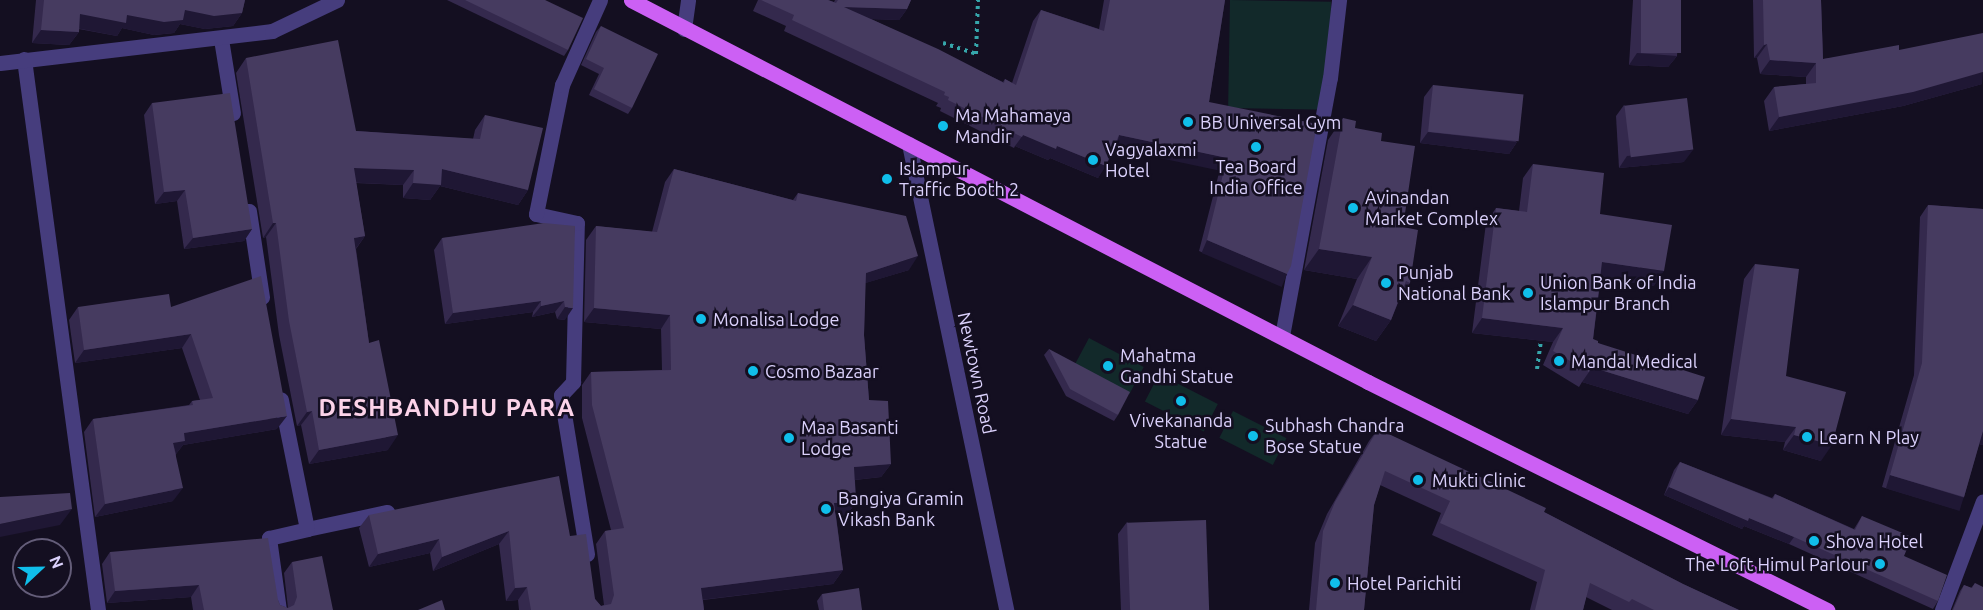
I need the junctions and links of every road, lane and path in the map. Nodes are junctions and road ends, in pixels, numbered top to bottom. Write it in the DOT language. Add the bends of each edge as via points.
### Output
graph roads {
  1 [pos="337,0"];
  2 [pos="600,0"];
  3 [pos="631,0"];
  4 [pos="688,0"];
  5 [pos="978,0"];
  6 [pos="1340,0"];
  7 [pos="684,29"];
  8 [pos="221,39"];
  9 [pos="943,43"];
  10 [pos="24,59"];
  11 [pos="0,63"];
  12 [pos="235,128"];
  13 [pos="909,144"];
  14 [pos="246,195"];
  15 [pos="265,313"];
  16 [pos="1282,336"];
  17 [pos="1541,341"];
  18 [pos="1537,369"];
  19 [pos="278,382"];
  20 [pos="1983,501"];
  21 [pos="401,509"];
  22 [pos="307,529"];
  23 [pos="590,573"];
  24 [pos="98,610"];
  25 [pos="279,610"];
  26 [pos="1006,610"];
  27 [pos="1827,610"];
  28 [pos="1942,610"];
  1 -- 8 [label="street" via="272,31"];
  2 -- 23 [label="street" via="562,85 536,214 577,223 573,382 561,395 570,475"];
  3 -- 7 [label="main road"];
  4 -- 7 [label="street"];
  5 -- 9 [label="path" via="976,54"];
  6 -- 16 [label="street" via="1330,78"];
  7 -- 13 [label="main road"];
  8 -- 10 [label="street"];
  8 -- 12 [label="street"];
  10 -- 11 [label="street"];
  10 -- 24 [label="street"];
  13 -- 16 [label="main road"];
  13 -- 26 [label="street, Newtown Road"];
  14 -- 15 [label="street"];
  16 -- 27 [label="main road"];
  17 -- 18 [label="path"];
  19 -- 22 [label="street"];
  20 -- 28 [label="street"];
  21 -- 22 [label="street"];
  22 -- 25 [label="street" via="269,538"];
}
